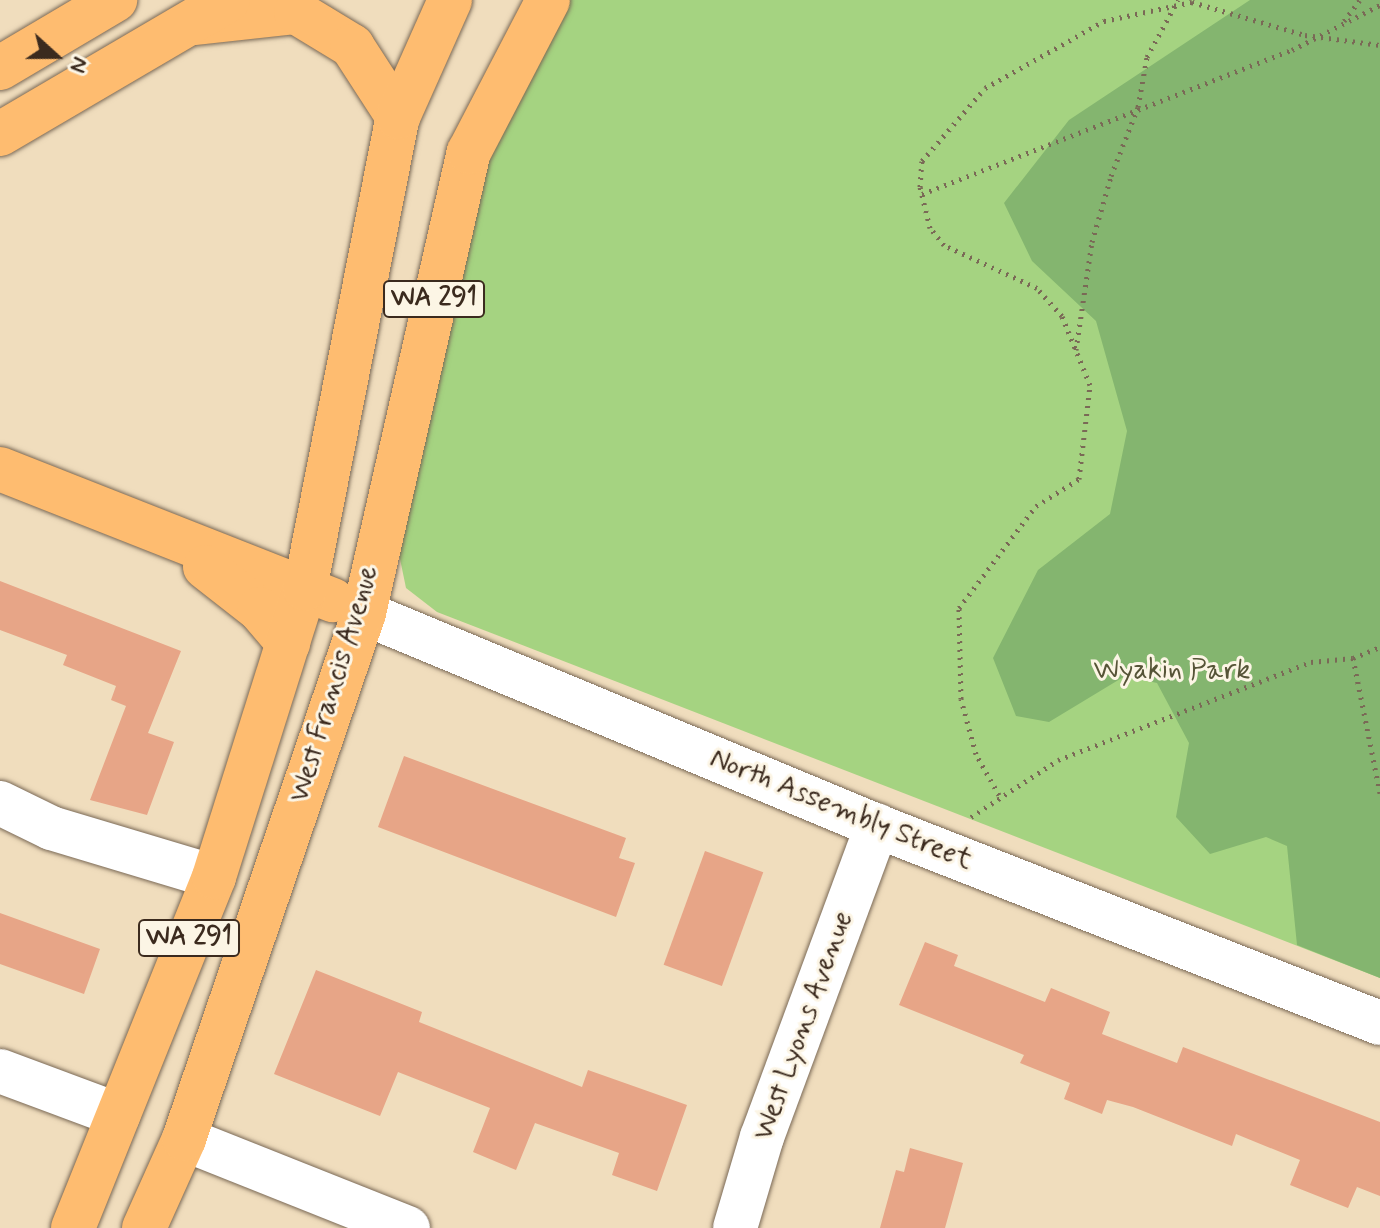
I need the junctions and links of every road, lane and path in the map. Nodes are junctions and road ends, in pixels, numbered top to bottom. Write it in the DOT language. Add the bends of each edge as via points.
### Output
graph roads {
  1 [pos="115,0"];
  2 [pos="228,0"];
  3 [pos="450,0"];
  4 [pos="548,0"];
  5 [pos="1360,0"];
  6 [pos="1176,3"];
  7 [pos="1380,5"];
  8 [pos="1344,22"];
  9 [pos="189,23"];
  10 [pos="1313,36"];
  11 [pos="1380,45"];
  12 [pos="0,68"];
  13 [pos="1138,107"];
  14 [pos="398,117"];
  15 [pos="0,134"];
  16 [pos="922,194"];
  17 [pos="1076,351"];
  18 [pos="0,469"];
  19 [pos="153,532"];
  20 [pos="305,589"];
  21 [pos="364,613"];
  22 [pos="288,643"];
  23 [pos="1380,647"];
  24 [pos="1353,658"];
  25 [pos="1380,793"];
  26 [pos="999,795"];
  27 [pos="0,803"];
  28 [pos="877,826"];
  29 [pos="934,848"];
  30 [pos="214,877"];
  31 [pos="1380,1023"];
  32 [pos="0,1071"];
  33 [pos="118,1115"];
  34 [pos="184,1139"];
  35 [pos="73,1228"];
  36 [pos="144,1228"];
  37 [pos="408,1228"];
  38 [pos="735,1228"];
  1 -- 12 [label="main road"];
  2 -- 9 [label="main road"];
  3 -- 14 [label="main road, West Francis Avenue / WA 291"];
  4 -- 21 [label="main road, West Francis Avenue / WA 291" via="469,152"];
  5 -- 8 [label="path"];
  6 -- 10 [label="path" via="1192,2"];
  6 -- 13 [label="path" via="1147,57"];
  6 -- 16 [label="path" via="1104,21 985,88 922,161"];
  7 -- 8 [label="path"];
  8 -- 10 [label="path"];
  9 -- 14 [label="main road" via="296,12 352,46"];
  9 -- 15 [label="main road"];
  10 -- 11 [label="path"];
  10 -- 13 [label="path" via="1292,50"];
  13 -- 16 [label="path"];
  13 -- 17 [label="path" via="1092,242"];
  14 -- 20 [label="main road, West Francis Avenue / WA 291"];
  16 -- 17 [label="path" via="930,228 944,245 1037,288 1062,316"];
  17 -- 26 [label="path" via="1090,385 1079,479 1036,506 959,608 961,699 976,754"];
  18 -- 19 [label="main road"];
  19 -- 20 [label="main road, North Assembly Street"];
  19 -- 22 [label="main road" via="241,593"];
  20 -- 21 [label="main road, North Assembly Street"];
  20 -- 22 [label="main road, West Francis Avenue / WA 291"];
  21 -- 28 [label="street, North Assembly Street"];
  21 -- 34 [label="main road, West Francis Avenue / WA 291"];
  22 -- 30 [label="main road, West Francis Avenue / WA 291"];
  23 -- 24 [label="path"];
  24 -- 25 [label="path"];
  24 -- 26 [label="path" via="1311,662 1058,760"];
  26 -- 29 [label="path"];
  27 -- 30 [label="street" via="51,828"];
  28 -- 29 [label="street, North Assembly Street"];
  28 -- 38 [label="street, West Lyons Avenue" via="762,1137"];
  29 -- 31 [label="street, North Assembly Street"];
  30 -- 33 [label="main road, West Francis Avenue / WA 291"];
  32 -- 33 [label="street"];
  33 -- 35 [label="main road, West Francis Avenue / WA 291"];
  34 -- 36 [label="main road, West Francis Avenue / WA 291"];
  34 -- 37 [label="street"];
}
